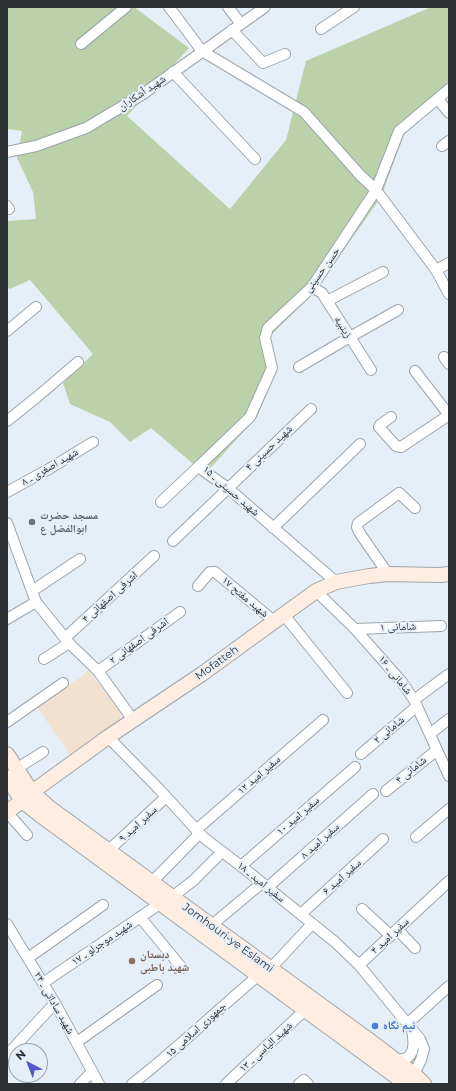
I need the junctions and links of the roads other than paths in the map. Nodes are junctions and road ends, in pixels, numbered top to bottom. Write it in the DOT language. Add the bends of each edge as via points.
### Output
graph roads {
  1 [pos="126,7"];
  2 [pos="169,7"];
  3 [pos="228,7"];
  4 [pos="265,7"];
  5 [pos="354,7"];
  6 [pos="236,27"];
  7 [pos="321,29"];
  8 [pos="81,44"];
  9 [pos="202,51"];
  10 [pos="285,54"];
  11 [pos="173,72"];
  12 [pos="449,89"];
  13 [pos="438,98"];
  14 [pos="449,113"];
  15 [pos="7,152"];
  16 [pos="255,159"];
  17 [pos="376,190"];
  18 [pos="449,263"];
  19 [pos="436,270"];
  20 [pos="383,272"];
  21 [pos="312,287"];
  22 [pos="449,294"];
  23 [pos="327,301"];
  24 [pos="36,307"];
  25 [pos="398,310"];
  26 [pos="7,331"];
  27 [pos="350,337"];
  28 [pos="78,362"];
  29 [pos="299,367"];
  30 [pos="272,368"];
  31 [pos="371,370"];
  32 [pos="415,371"];
  33 [pos="311,409"];
  34 [pos="449,415"];
  35 [pos="391,417"];
  36 [pos="7,421"];
  37 [pos="93,442"];
  38 [pos="360,444"];
  39 [pos="200,465"];
  40 [pos="228,488"];
  41 [pos="7,492"];
  42 [pos="161,502"];
  43 [pos="414,508"];
  44 [pos="7,523"];
  45 [pos="273,528"];
  46 [pos="173,541"];
  47 [pos="11,546"];
  48 [pos="154,556"];
  49 [pos="80,559"];
  50 [pos="388,574"];
  51 [pos="449,574"];
  52 [pos="336,582"];
  53 [pos="198,586"];
  54 [pos="32,591"];
  55 [pos="316,591"];
  56 [pos="36,602"];
  57 [pos="180,612"];
  58 [pos="279,618"];
  59 [pos="7,619"];
  60 [pos="441,626"];
  61 [pos="355,629"];
  62 [pos="67,640"];
  63 [pos="44,659"];
  64 [pos="98,671"];
  65 [pos="449,674"];
  66 [pos="63,683"];
  67 [pos="347,693"];
  68 [pos="416,703"];
  69 [pos="449,718"];
  70 [pos="133,720"];
  71 [pos="323,720"];
  72 [pos="7,722"];
  73 [pos="430,734"];
  74 [pos="108,737"];
  75 [pos="437,750"];
  76 [pos="43,752"];
  77 [pos="7,754"];
  78 [pos="361,754"];
  79 [pos="355,767"];
  80 [pos="12,773"];
  81 [pos="449,776"];
  82 [pos="386,791"];
  83 [pos="373,794"];
  84 [pos="20,797"];
  85 [pos="166,797"];
  86 [pos="449,809"];
  87 [pos="7,812"];
  88 [pos="197,832"];
  89 [pos="27,835"];
  90 [pos="416,838"];
  91 [pos="383,840"];
  92 [pos="109,850"];
  93 [pos="222,852"];
  94 [pos="240,866"];
  95 [pos="449,881"];
  96 [pos="152,882"];
  97 [pos="265,885"];
  98 [pos="166,900"];
  99 [pos="103,905"];
  100 [pos="362,909"];
  101 [pos="301,914"];
  102 [pos="140,917"];
  103 [pos="7,924"];
  104 [pos="312,924"];
  105 [pos="206,930"];
  106 [pos="394,932"];
  107 [pos="415,948"];
  108 [pos="28,958"];
  109 [pos="359,964"];
  110 [pos="182,968"];
  111 [pos="265,972"];
  112 [pos="43,983"];
  113 [pos="158,985"];
  114 [pos="449,986"];
  115 [pos="55,1003"];
  116 [pos="305,1010"];
  117 [pos="410,1027"];
  118 [pos="77,1042"];
  119 [pos="365,1045"];
  120 [pos="7,1055"];
  121 [pos="394,1059"];
  122 [pos="92,1072"];
  123 [pos="406,1081"];
  124 [pos="80,1084"];
  125 [pos="99,1084"];
  126 [pos="132,1084"];
  127 [pos="226,1084"];
  128 [pos="299,1084"];
  129 [pos="308,1084"];
  130 [pos="424,1084"];
  1 -- 8 [label="street"];
  2 -- 9 [label="street"];
  3 -- 6 [label="street"];
  4 -- 6 [label="street, شهید آشکاران"];
  5 -- 7 [label="street"];
  6 -- 9 [label="street, شهید آشکاران"];
  6 -- 10 [label="street" via="263,63"];
  9 -- 11 [label="street, شهید آشکاران"];
  9 -- 17 [label="street" via="304,112"];
  11 -- 15 [label="street, شهید آشکاران" via="86,128 36,146"];
  11 -- 16 [label="street"];
  12 -- 13 [label="street, حسن حسینی"];
  13 -- 14 [label="street"];
  13 -- 17 [label="street, حسن حسینی" via="399,131"];
  17 -- 19 [label="street"];
  17 -- 21 [label="street, حسن حسینی"];
  18 -- 19 [label="street"];
  19 -- 22 [label="street"];
  20 -- 23 [label="street"];
  21 -- 23 [label="street, زینبیه" via="322,293"];
  21 -- 30 [label="street, حسن حسینی" via="268,328 265,338"];
  23 -- 27 [label="street, زینبیه"];
  24 -- 26 [label="street"];
  25 -- 27 [label="street"];
  27 -- 29 [label="street"];
  27 -- 31 [label="street, زینبیه"];
  28 -- 36 [label="street"];
  30 -- 39 [label="street, شهید حسینی ـ ۱۵" via="250,417"];
  32 -- 34 [label="street"];
  33 -- 40 [label="street, شهید حسینی ۴"];
  34 -- 35 [label="street" via="401,447 396,446 379,427"];
  37 -- 41 [label="street, شهید اصغری ـ ۸"];
  38 -- 45 [label="street"];
  39 -- 40 [label="street, شهید حسینی ـ ۱۵" via="201,469"];
  39 -- 42 [label="street"];
  40 -- 45 [label="street, شهید حسینی ـ ۱۵"];
  40 -- 46 [label="street, شهید حسینی ۴"];
  43 -- 50 [label="street" via="399,494 358,523 359,532"];
  44 -- 47 [label="street"];
  45 -- 52 [label="street, شهید حسینی ـ ۱۵"];
  47 -- 54 [label="street"];
  48 -- 62 [label="street, اشرفی اصفهانی ۴"];
  49 -- 54 [label="street"];
  50 -- 51 [label="main road, Mofatteh"];
  50 -- 52 [label="main road, Mofatteh"];
  52 -- 55 [label="main road, Mofatteh"];
  53 -- 58 [label="street, شهید مفتح ۱۷" via="210,572 215,572"];
  54 -- 56 [label="street"];
  55 -- 58 [label="main road, Mofatteh"];
  55 -- 61 [label="street, شامانی ـ ۱۶"];
  56 -- 59 [label="street"];
  56 -- 62 [label="street"];
  57 -- 64 [label="street, اشرفی اصفهانی ۲"];
  58 -- 67 [label="street, شهید مفتح ۱۷"];
  58 -- 70 [label="main road, Mofatteh"];
  60 -- 61 [label="street, شامانی ۱"];
  61 -- 68 [label="street, شامانی ـ ۱۶" via="402,682"];
  62 -- 63 [label="street, اشرفی اصفهانی ۴"];
  62 -- 64 [label="street"];
  64 -- 70 [label="street"];
  65 -- 68 [label="street, شامانی ۲"];
  66 -- 72 [label="street"];
  68 -- 73 [label="street, شامانی ـ ۱۶"];
  68 -- 78 [label="street, شامانی ۲"];
  69 -- 73 [label="street"];
  70 -- 74 [label="main road, Mofatteh"];
  71 -- 88 [label="street, سفیر امید ۱۲"];
  73 -- 75 [label="street, شامانی ـ ۱۶"];
  74 -- 84 [label="main road, Mofatteh"];
  74 -- 85 [label="street, سفیر امید ـ ۱۸"];
  75 -- 81 [label="street, شامانی ـ ۱۶"];
  75 -- 82 [label="street, شامانی ۴"];
  76 -- 80 [label="street"];
  77 -- 80 [label="main road"];
  79 -- 94 [label="street, سفیر امید ۱۰"];
  80 -- 84 [label="main road"];
  83 -- 97 [label="street, سفیر امید ۸"];
  84 -- 87 [label="main road, Mofatteh"];
  84 -- 92 [label="main road, Jomhouri-ye Eslami" via="50,808"];
  84 -- 98 [label="main road, Jomhouri-ye Eslami"];
  85 -- 88 [label="street, سفیر امید ـ ۱۸"];
  85 -- 92 [label="street, سفیر امید ۹"];
  86 -- 90 [label="street"];
  87 -- 89 [label="street"];
  88 -- 93 [label="street, سفیر امید ـ ۱۸"];
  88 -- 96 [label="street, سفیر امید ۱۲"];
  91 -- 101 [label="street, سفیر امید ۶"];
  92 -- 96 [label="main road, Jomhouri-ye Eslami"];
  93 -- 94 [label="street, سفیر امید ـ ۱۸"];
  93 -- 98 [label="street, شهید موجرلو ـ ۱۷" via="198,876"];
  94 -- 97 [label="street, سفیر امید ـ ۱۸"];
  95 -- 106 [label="street, سفیر امید ۴"];
  96 -- 98 [label="main road, Jomhouri-ye Eslami"];
  97 -- 101 [label="street, سفیر امید ـ ۱۸"];
  97 -- 105 [label="street, سفیر امید ۸" via="236,904"];
  98 -- 102 [label="street, شهید موجرلو ـ ۱۷"];
  98 -- 105 [label="main road, Jomhouri-ye Eslami"];
  99 -- 108 [label="street"];
  100 -- 106 [label="street"];
  101 -- 104 [label="street, سفیر امید ـ ۱۸"];
  102 -- 110 [label="street"];
  102 -- 112 [label="street, شهید موجرلو ـ ۱۷"];
  103 -- 108 [label="street, شهید ساداتی ـ ۲۴"];
  104 -- 109 [label="street, سفیر امید ـ ۱۸"];
  104 -- 111 [label="street, جمهوری اسلامی ۱۵"];
  105 -- 111 [label="main road, Jomhouri-ye Eslami"];
  106 -- 107 [label="street"];
  106 -- 109 [label="street, سفیر امید ۴"];
  108 -- 112 [label="street, شهید ساداتی ـ ۲۴"];
  109 -- 117 [label="street, سفیر امید ـ ۱۸"];
  111 -- 116 [label="main road, Jomhouri-ye Eslami"];
  111 -- 119 [label="main road, Jomhouri-ye Eslami"];
  111 -- 126 [label="street, جمهوری اسلامی ۱۵" via="229,1000 166,1058"];
  112 -- 115 [label="street, شهید ساداتی ـ ۲۴"];
  113 -- 118 [label="street"];
  114 -- 117 [label="street"];
  115 -- 118 [label="street, شهید ساداتی ـ ۲۴"];
  115 -- 120 [label="street"];
  116 -- 119 [label="main road, Jomhouri-ye Eslami"];
  116 -- 127 [label="street, شهید الیاسی ـ ۱۳"];
  117 -- 121 [label="street" via="413,1050 403,1060"];
  117 -- 123 [label="street, سفیر امید ـ ۱۸" via="424,1049 421,1060"];
  118 -- 122 [label="street, شهید ساداتی ـ ۲۴"];
  119 -- 121 [label="main road, Jomhouri-ye Eslami"];
  119 -- 123 [label="main road, Jomhouri-ye Eslami"];
  121 -- 123 [label="main road, Jomhouri-ye Eslami"];
  122 -- 124 [label="street"];
  122 -- 125 [label="street, شهید ساداتی ـ ۲۴"];
  123 -- 130 [label="main road, Jomhouri-ye Eslami"];
  128 -- 129 [label="street" via="304,1080"];
}
